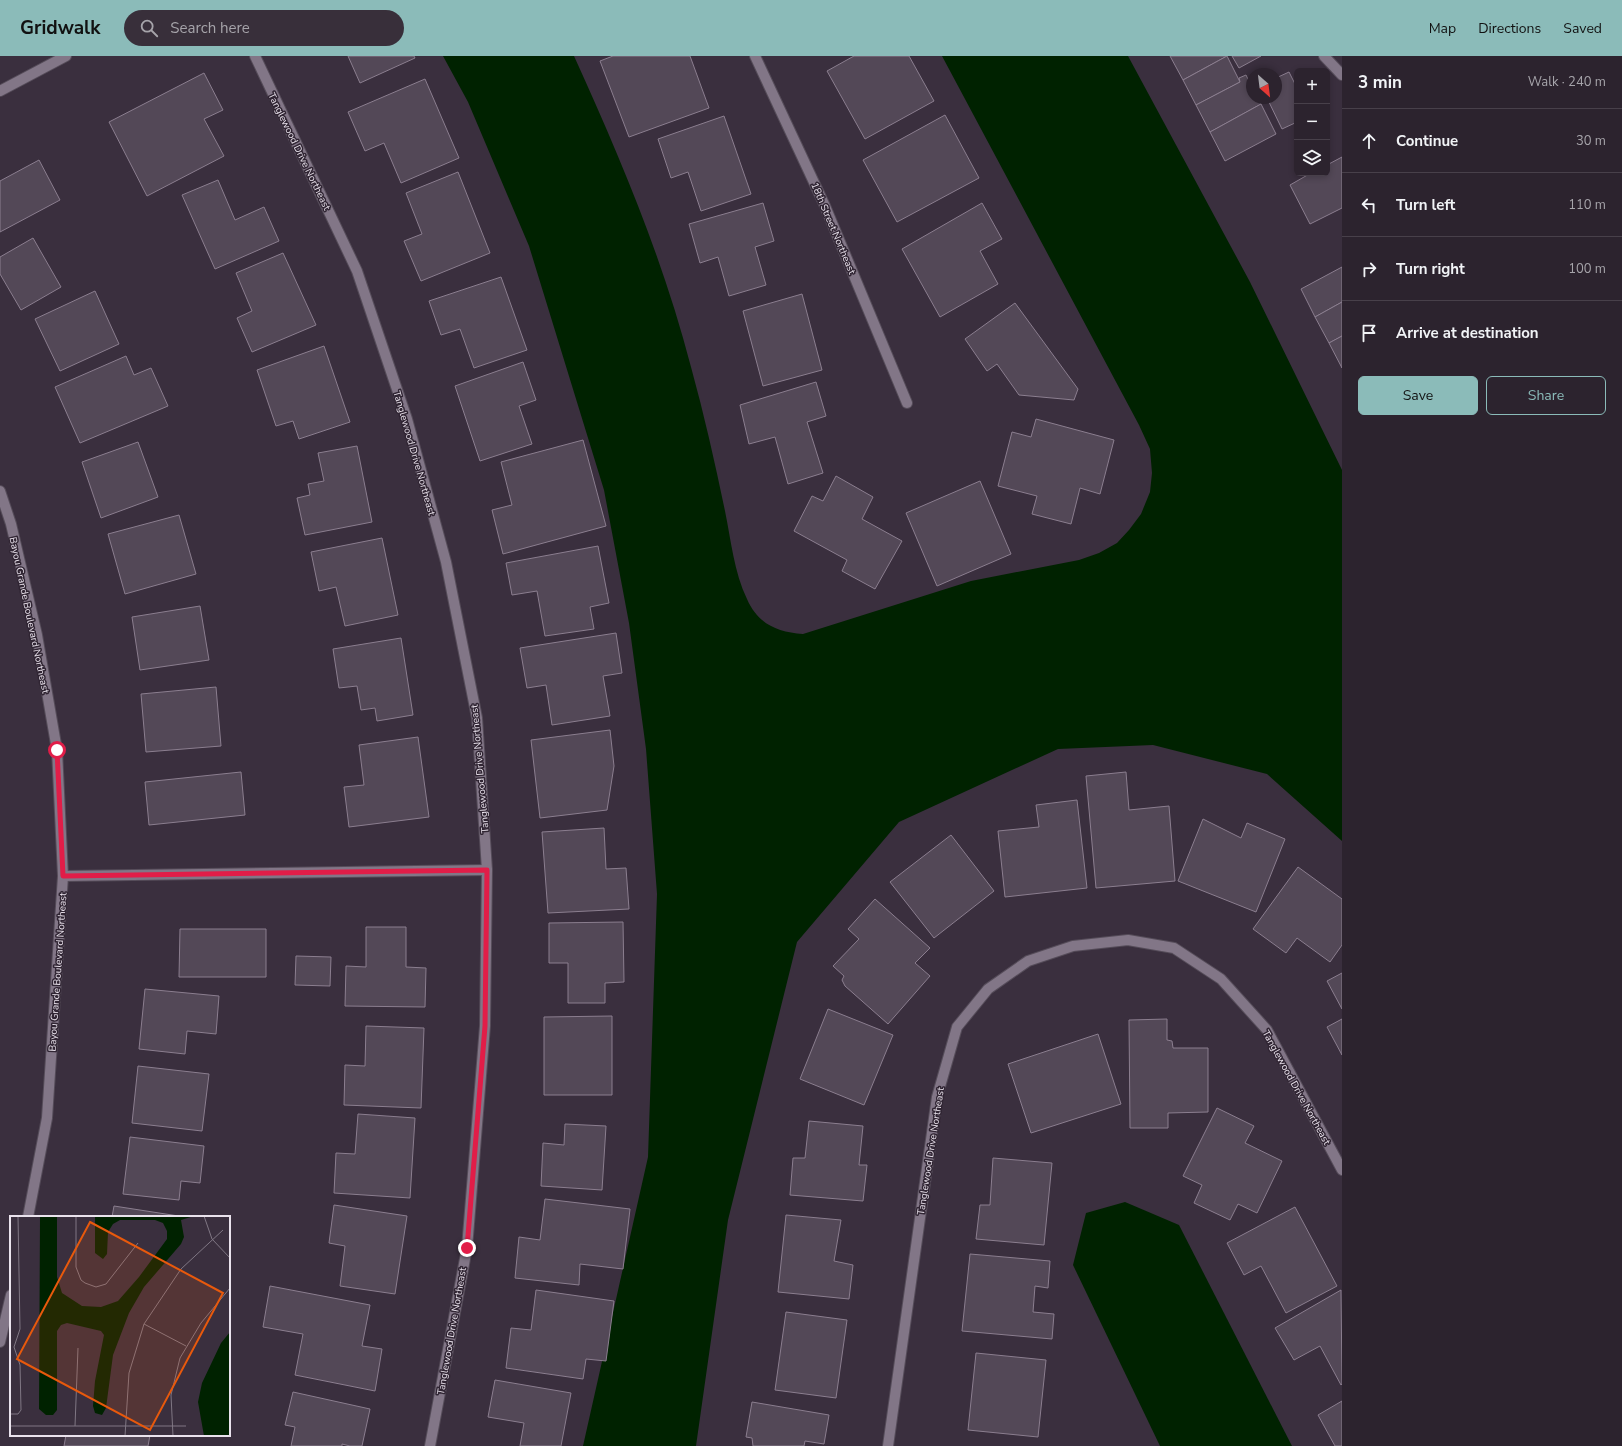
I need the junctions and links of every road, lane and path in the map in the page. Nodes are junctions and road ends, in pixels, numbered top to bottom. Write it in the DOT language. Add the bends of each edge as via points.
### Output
graph roads {
  1 [pos="66,56"];
  2 [pos="255,56"];
  3 [pos="755,56"];
  4 [pos="1324,56"];
  5 [pos="1342,75"];
  6 [pos="0,91"];
  7 [pos="907,403"];
  8 [pos="0,491"];
  9 [pos="487,870"];
  10 [pos="63,876"];
  11 [pos="1342,1170"];
  12 [pos="28,1216"];
  13 [pos="10,1299"];
  14 [pos="0,1342"];
  15 [pos="430,1446"];
  16 [pos="888,1446"];
  1 -- 6 [label="street"];
  2 -- 9 [label="street, Tanglewood Drive Northeast" via="357,271 408,418 446,562 477,718"];
  3 -- 7 [label="street, 18th Street Northeast" via="825,206"];
  4 -- 5 [label="street"];
  8 -- 10 [label="street, Bayou Grande Boulevard Northeast" via="11,524 37,635 57,750"];
  9 -- 10 [label="street"];
  9 -- 15 [label="street, Tanglewood Drive Northeast" via="485,1026 467,1248"];
  10 -- 12 [label="street, Bayou Grande Boulevard Northeast" via="47,1118"];
  11 -- 16 [label="street, Tanglewood Drive Northeast" via="1267,1030 1221,979 1174,948 1128,940 1073,946 1028,961 988,989 957,1027 937,1097"];
  13 -- 14 [label="street"];
}
